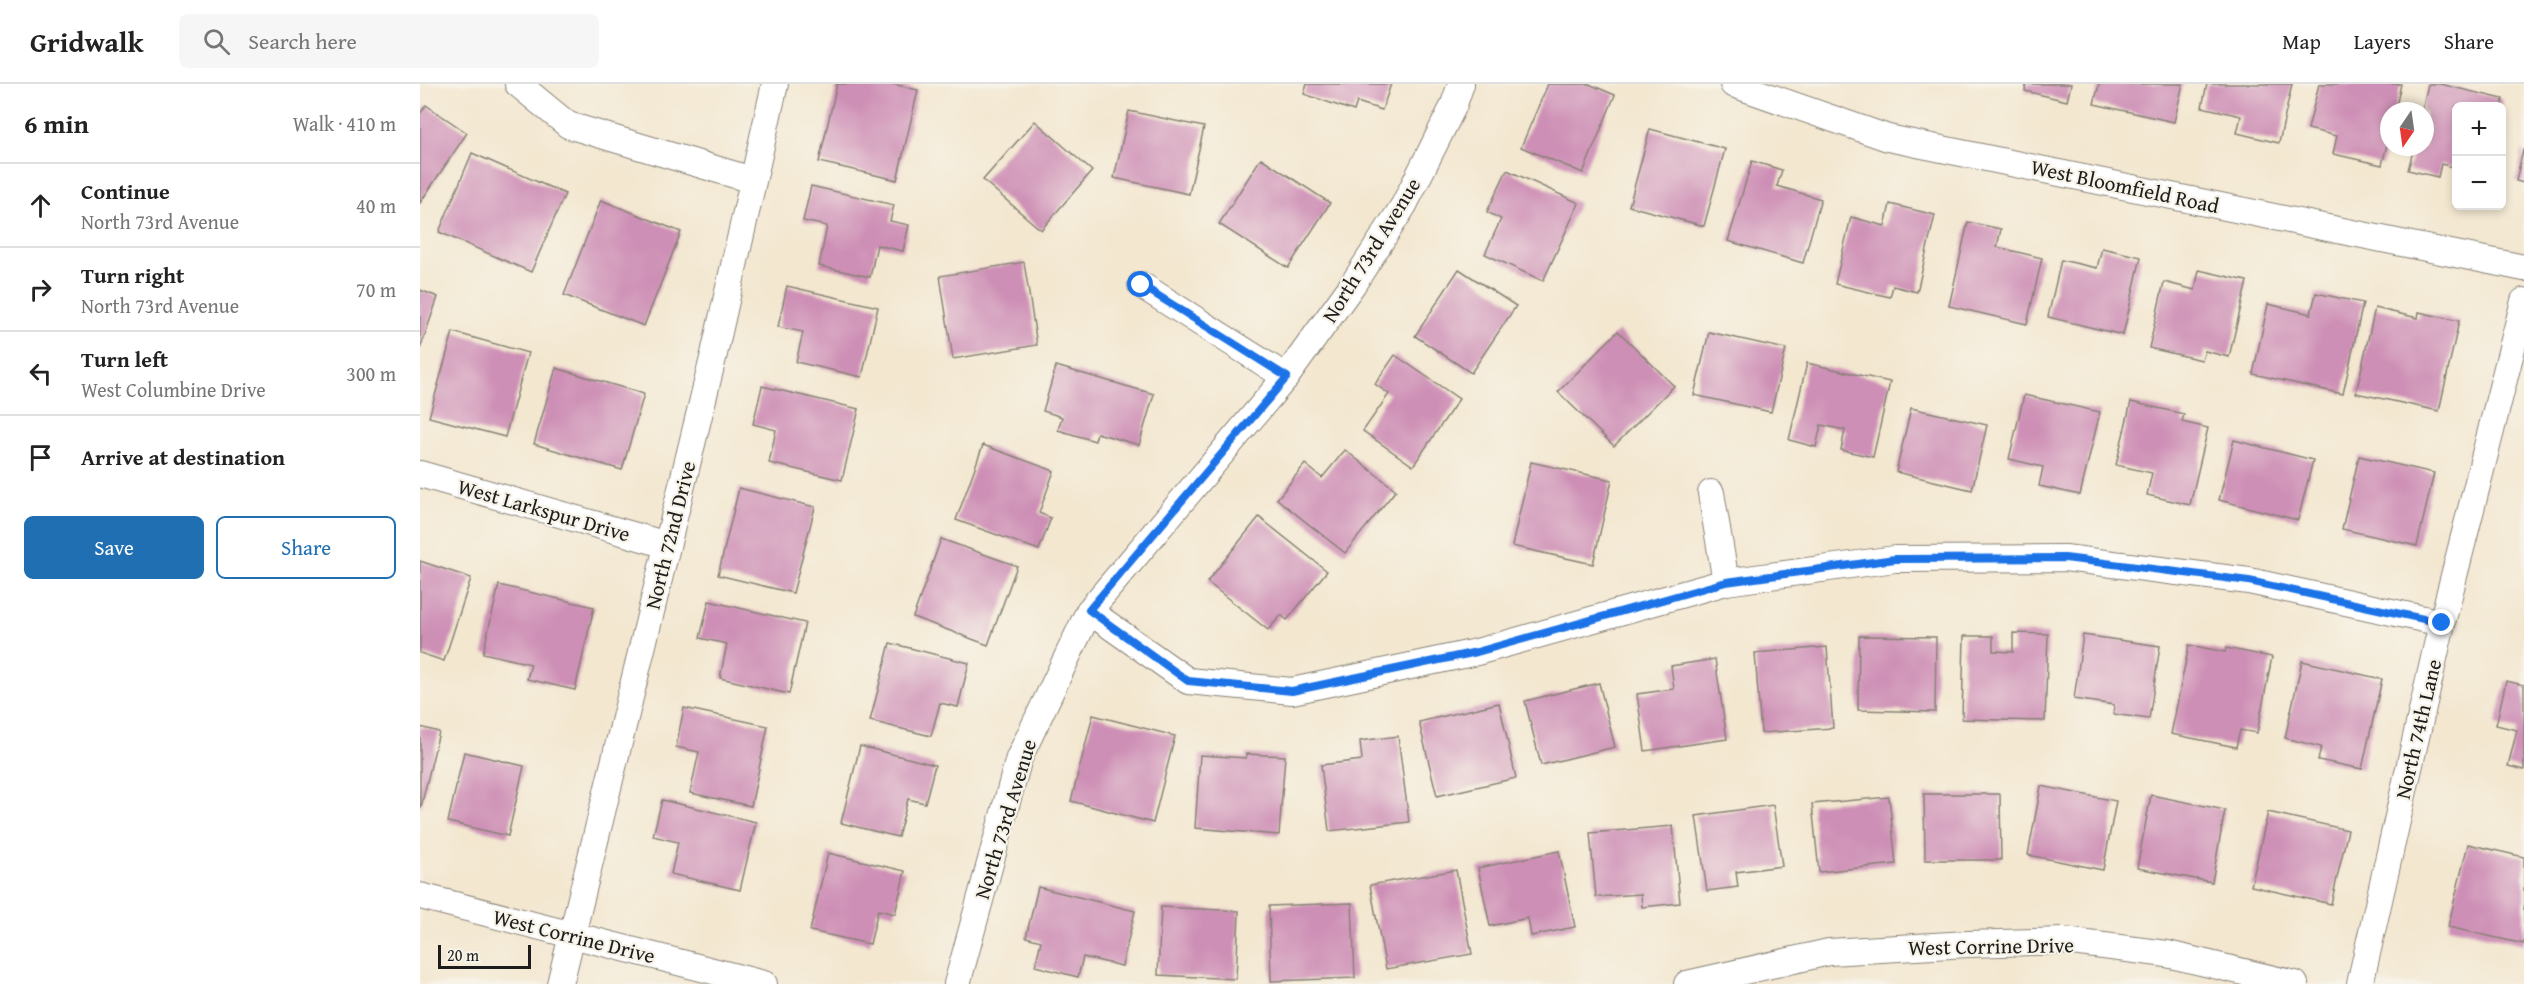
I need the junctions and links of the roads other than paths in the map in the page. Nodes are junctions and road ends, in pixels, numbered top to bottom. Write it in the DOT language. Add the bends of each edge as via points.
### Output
graph roads {
  1 [pos="518,84"];
  2 [pos="775,84"];
  3 [pos="1461,84"];
  4 [pos="1732,84"];
  5 [pos="752,180"];
  6 [pos="2524,268"];
  7 [pos="1141,285"];
  8 [pos="2524,301"];
  9 [pos="1287,377"];
  10 [pos="420,474"];
  11 [pos="1711,493"];
  12 [pos="667,544"];
  13 [pos="1726,582"];
  14 [pos="1089,610"];
  15 [pos="2442,623"];
  16 [pos="420,896"];
  17 [pos="572,935"];
  18 [pos="560,984"];
  19 [pos="764,984"];
  20 [pos="957,984"];
  21 [pos="1687,984"];
  22 [pos="2295,984"];
  23 [pos="2360,984"];
  1 -- 5 [label="street" via="568,125"];
  2 -- 5 [label="street, North 72nd Drive"];
  3 -- 9 [label="street, North 73rd Avenue" via="1404,205"];
  4 -- 6 [label="street, West Bloomfield Road" via="1888,138"];
  5 -- 12 [label="street, North 72nd Drive"];
  7 -- 9 [label="street"];
  8 -- 15 [label="street, North 74th Lane"];
  9 -- 14 [label="street, North 73rd Avenue"];
  10 -- 12 [label="street, West Larkspur Drive"];
  11 -- 13 [label="street"];
  12 -- 17 [label="street, North 72nd Drive"];
  13 -- 14 [label="street" via="1477,652 1292,691 1188,681"];
  13 -- 15 [label="street" via="1895,559 2065,558 2249,581"];
  14 -- 20 [label="street, North 73rd Avenue" via="1019,758"];
  15 -- 23 [label="street, North 74th Lane"];
  16 -- 17 [label="street, West Corrine Drive"];
  17 -- 18 [label="street, North 72nd Drive"];
  17 -- 19 [label="street, West Corrine Drive"];
  21 -- 22 [label="street, West Corrine Drive" via="1829,952 2064,941 2167,954"];
}
